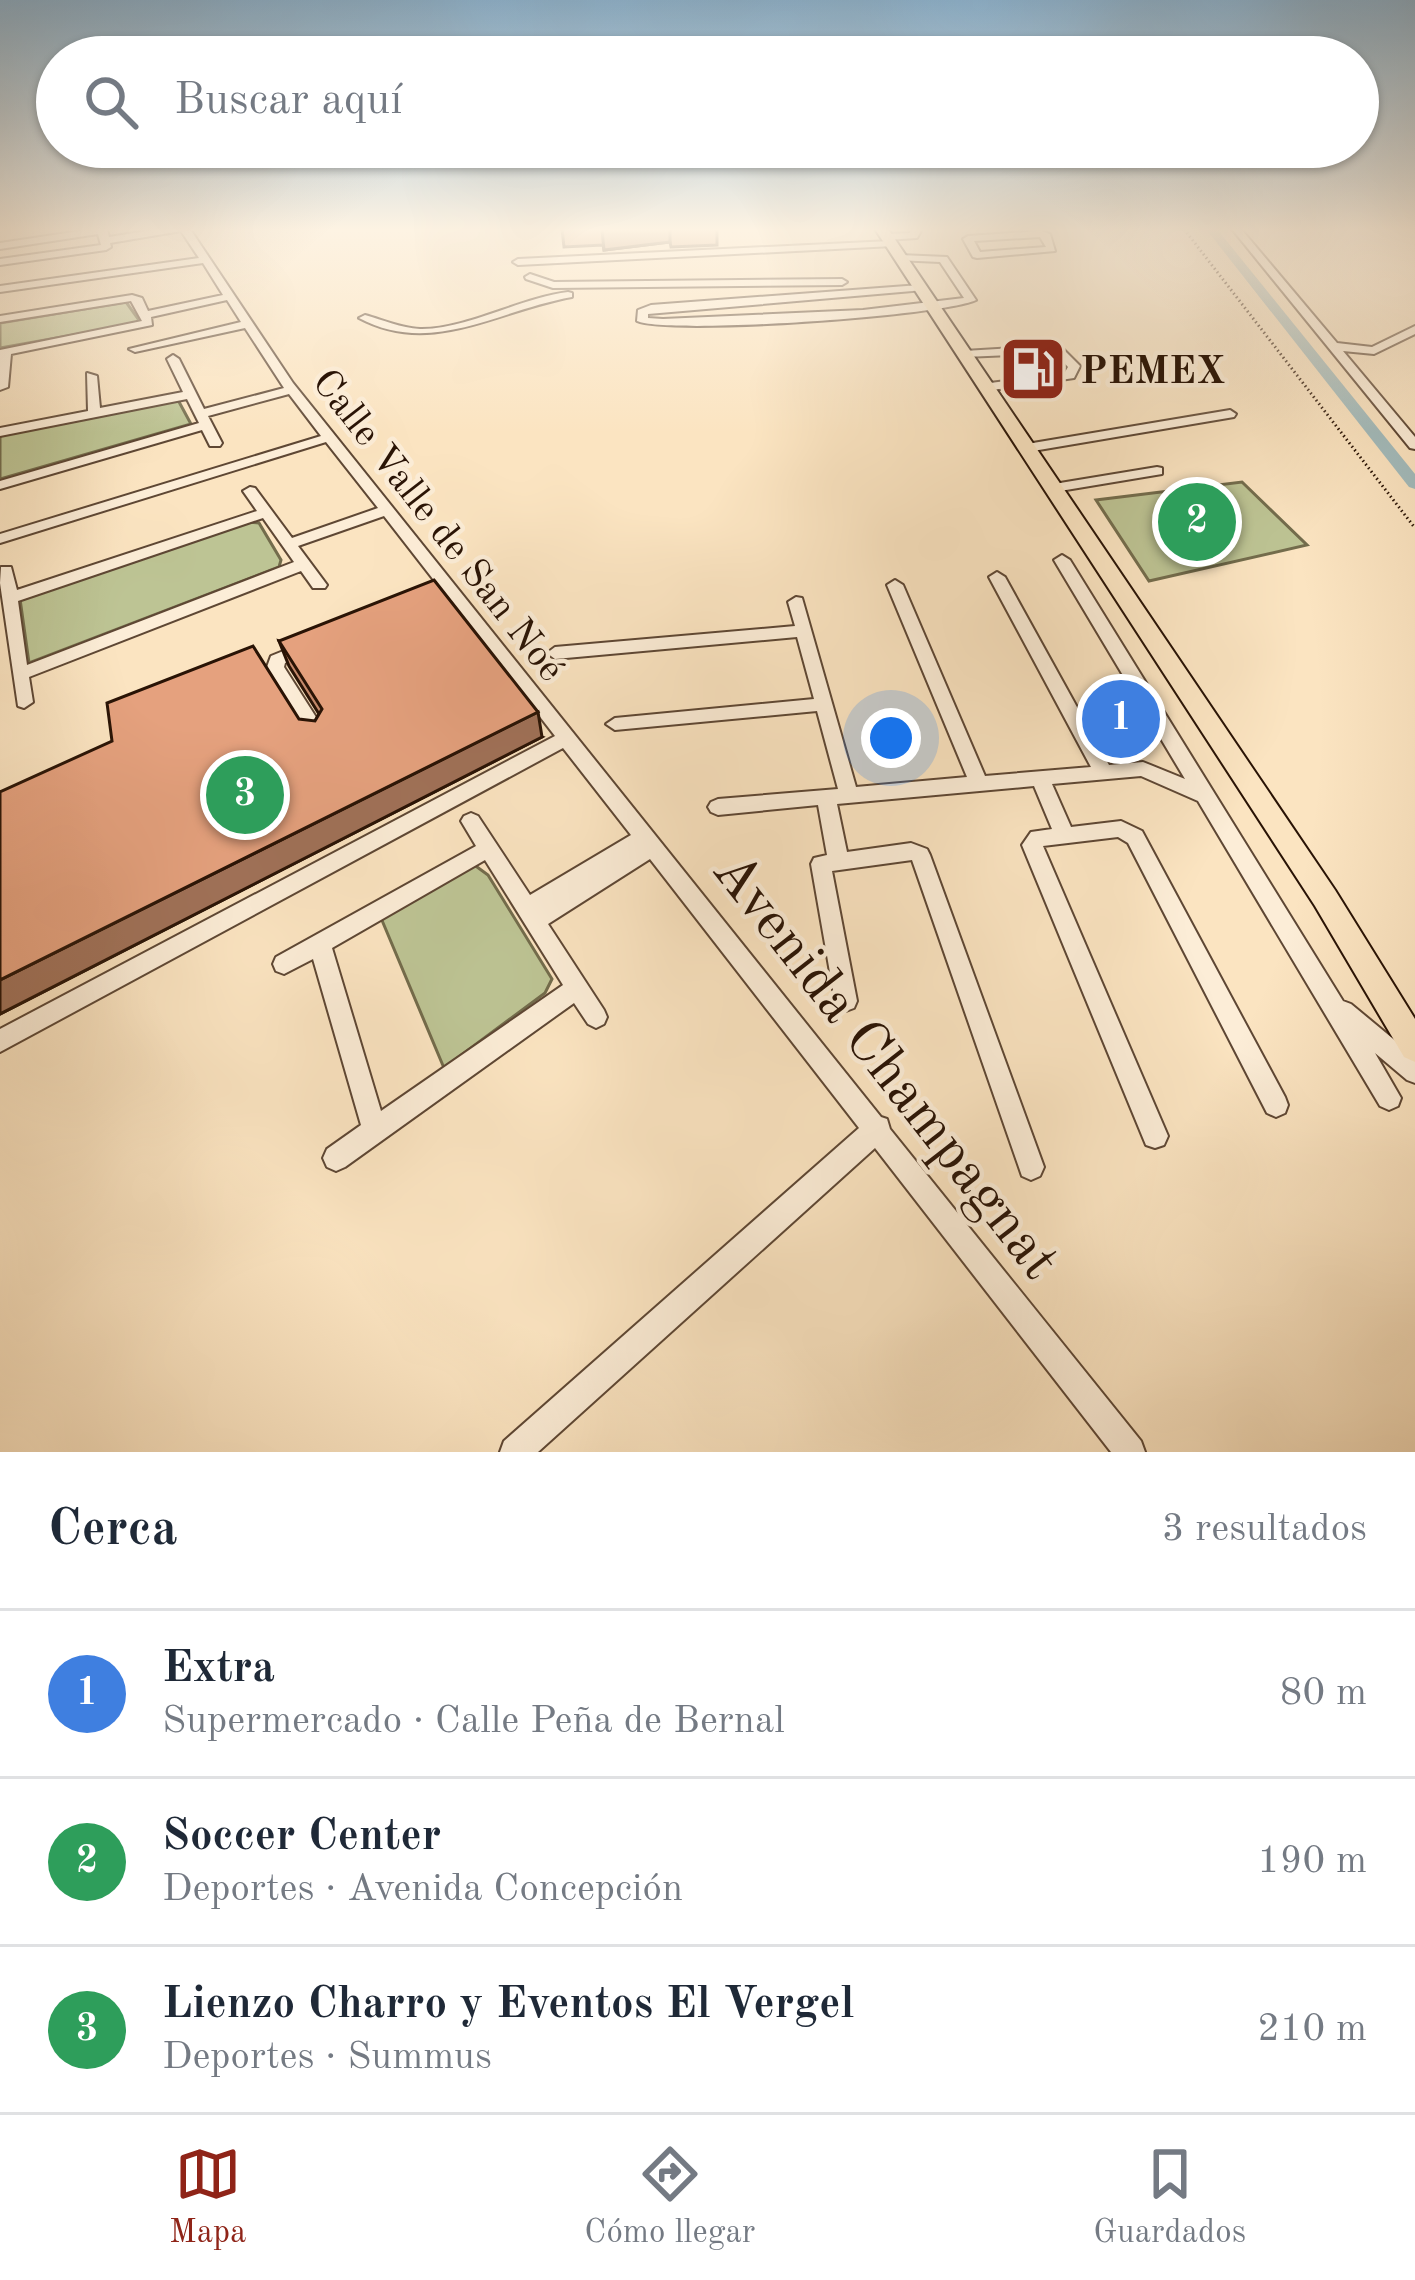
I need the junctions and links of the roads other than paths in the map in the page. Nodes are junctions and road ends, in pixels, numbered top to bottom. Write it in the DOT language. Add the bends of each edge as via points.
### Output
graph roads {
  1 [pos="212,297"];
  2 [pos="227,297"];
  3 [pos="551,297"];
  4 [pos="795,297"];
  5 [pos="819,297"];
  6 [pos="894,297"];
  7 [pos="917,297"];
  8 [pos="926,297"];
  9 [pos="1291,297"];
  10 [pos="902,310"];
  11 [pos="143,312"];
  12 [pos="828,314"];
  13 [pos="364,318"];
  14 [pos="0,320"];
  15 [pos="246,324"];
  16 [pos="1415,329"];
  17 [pos="88,337"];
  18 [pos="1332,346"];
  19 [pos="135,349"];
  20 [pos="1013,351"];
  21 [pos="2,352"];
  22 [pos="964,354"];
  23 [pos="173,359"];
  24 [pos="1039,381"];
  25 [pos="288,386"];
  26 [pos="986,386"];
  27 [pos="1,390"];
  28 [pos="0,404"];
  29 [pos="199,410"];
  30 [pos="94,413"];
  31 [pos="1230,414"];
  32 [pos="0,432"];
  33 [pos="330,437"];
  34 [pos="215,442"];
  35 [pos="1415,445"];
  36 [pos="1027,448"];
  37 [pos="1157,471"];
  38 [pos="0,485"];
  39 [pos="1054,488"];
  40 [pos="250,491"];
  41 [pos="383,505"];
  42 [pos="265,512"];
  43 [pos="0,539"];
  44 [pos="283,539"];
  45 [pos="1062,560"];
  46 [pos="301,565"];
  47 [pos="6,570"];
  48 [pos="1108,570"];
  49 [pos="997,577"];
  50 [pos="319,585"];
  51 [pos="895,585"];
  52 [pos="451,589"];
  53 [pos="431,597"];
  54 [pos="10,598"];
  55 [pos="796,602"];
  56 [pos="1092,608"];
  57 [pos="804,631"];
  58 [pos="329,638"];
  59 [pos="555,653"];
  60 [pos="20,674"];
  61 [pos="24,702"];
  62 [pos="824,704"];
  63 [pos="615,724"];
  64 [pos="1168,734"];
  65 [pos="319,736"];
  66 [pos="568,737"];
  67 [pos="1143,769"];
  68 [pos="1103,772"];
  69 [pos="1040,778"];
  70 [pos="979,783"];
  71 [pos="849,795"];
  72 [pos="826,797"];
  73 [pos="1207,797"];
  74 [pos="718,807"];
  75 [pos="471,821"];
  76 [pos="1065,835"];
  77 [pos="650,841"];
  78 [pos="488,850"];
  79 [pos="838,859"];
  80 [pos="531,915"];
  81 [pos="320,944"];
  82 [pos="284,964"];
  83 [pos="578,988"];
  84 [pos="1330,1000"];
  85 [pos="846,1001"];
  86 [pos="596,1017"];
  87 [pos="0,1041"];
  88 [pos="1415,1047"];
  89 [pos="1415,1072"];
  90 [pos="1389,1098"];
  91 [pos="1276,1105"];
  92 [pos="878,1128"];
  93 [pos="375,1131"];
  94 [pos="1155,1136"];
  95 [pos="336,1158"];
  96 [pos="1031,1167"];
  97 [pos="515,1452"];
  98 [pos="1130,1452"];
  1 -- 11 [label="street"];
  2 -- 15 [label="street, Calle Valle de San Noé"];
  3 -- 13 [label="street" via="437,331"];
  4 -- 12 [label="street" via="642,314 652,324"];
  5 -- 12 [label="street"];
  6 -- 10 [label="street"];
  7 -- 10 [label="street"];
  8 -- 22 [label="main road"];
  9 -- 18 [label="street"];
  10 -- 12 [label="street"];
  11 -- 14 [label="street" via="128,299"];
  11 -- 17 [label="street" via="148,323 141,328"];
  15 -- 19 [label="street"];
  15 -- 25 [label="street, Calle Valle de San Noé"];
  16 -- 18 [label="street" via="1374,351"];
  17 -- 21 [label="street"];
  17 -- 30 [label="street"];
  18 -- 35 [label="street"];
  20 -- 22 [label="street"];
  20 -- 24 [label="street"];
  20 -- 24 [label="street" via="1059,351 1074,366 1070,375"];
  21 -- 27 [label="street"];
  22 -- 26 [label="main road"];
  23 -- 29 [label="street"];
  24 -- 26 [label="street"];
  25 -- 29 [label="street"];
  25 -- 33 [label="street, Calle Valle de San Noé"];
  26 -- 36 [label="main road"];
  27 -- 28 [label="street"];
  29 -- 30 [label="street"];
  29 -- 34 [label="street"];
  29 -- 38 [label="street"];
  30 -- 32 [label="street"];
  31 -- 36 [label="street"];
  33 -- 41 [label="street, Calle Valle de San Noé"];
  33 -- 43 [label="street"];
  36 -- 39 [label="main road"];
  37 -- 39 [label="street"];
  39 -- 48 [label="main road"];
  40 -- 42 [label="street"];
  41 -- 44 [label="street"];
  41 -- 52 [label="street, Calle Valle de San Noé"];
  42 -- 44 [label="street"];
  42 -- 54 [label="street"];
  44 -- 46 [label="street"];
  45 -- 56 [label="street"];
  46 -- 50 [label="street"];
  46 -- 60 [label="street"];
  47 -- 54 [label="street"];
  48 -- 56 [label="street"];
  48 -- 88 [label="main road"];
  49 -- 68 [label="street"];
  51 -- 70 [label="street"];
  52 -- 53 [label="street"];
  52 -- 66 [label="street, Calle Valle de San Noé"];
  54 -- 60 [label="street"];
  55 -- 57 [label="street"];
  56 -- 64 [label="street"];
  57 -- 59 [label="street"];
  57 -- 62 [label="street"];
  58 -- 65 [label="street" via="275,663"];
  60 -- 61 [label="street"];
  62 -- 63 [label="street"];
  62 -- 71 [label="street"];
  64 -- 67 [label="street" via="1160,756"];
  64 -- 73 [label="street"];
  66 -- 77 [label="street, Avenida Champagnat"];
  66 -- 87 [label="street"];
  67 -- 68 [label="street"];
  67 -- 73 [label="street"];
  68 -- 69 [label="street"];
  69 -- 70 [label="street"];
  69 -- 76 [label="street"];
  70 -- 71 [label="street"];
  71 -- 72 [label="street"];
  72 -- 74 [label="street"];
  72 -- 79 [label="street"];
  73 -- 84 [label="street"];
  75 -- 78 [label="street"];
  76 -- 91 [label="street" via="1121,830 1135,837"];
  76 -- 94 [label="street" via="1032,845"];
  77 -- 80 [label="street"];
  77 -- 92 [label="street, Avenida Champagnat"];
  78 -- 80 [label="street"];
  78 -- 81 [label="street"];
  79 -- 85 [label="street" via="826,860 820,872"];
  79 -- 96 [label="street" via="911,851 925,861"];
  80 -- 83 [label="street"];
  81 -- 82 [label="street"];
  81 -- 93 [label="street"];
  83 -- 86 [label="street"];
  83 -- 93 [label="street"];
  84 -- 89 [label="street"];
  84 -- 90 [label="street"];
  92 -- 97 [label="street"];
  92 -- 98 [label="street, Avenida Champagnat"];
  93 -- 95 [label="street"];
}
